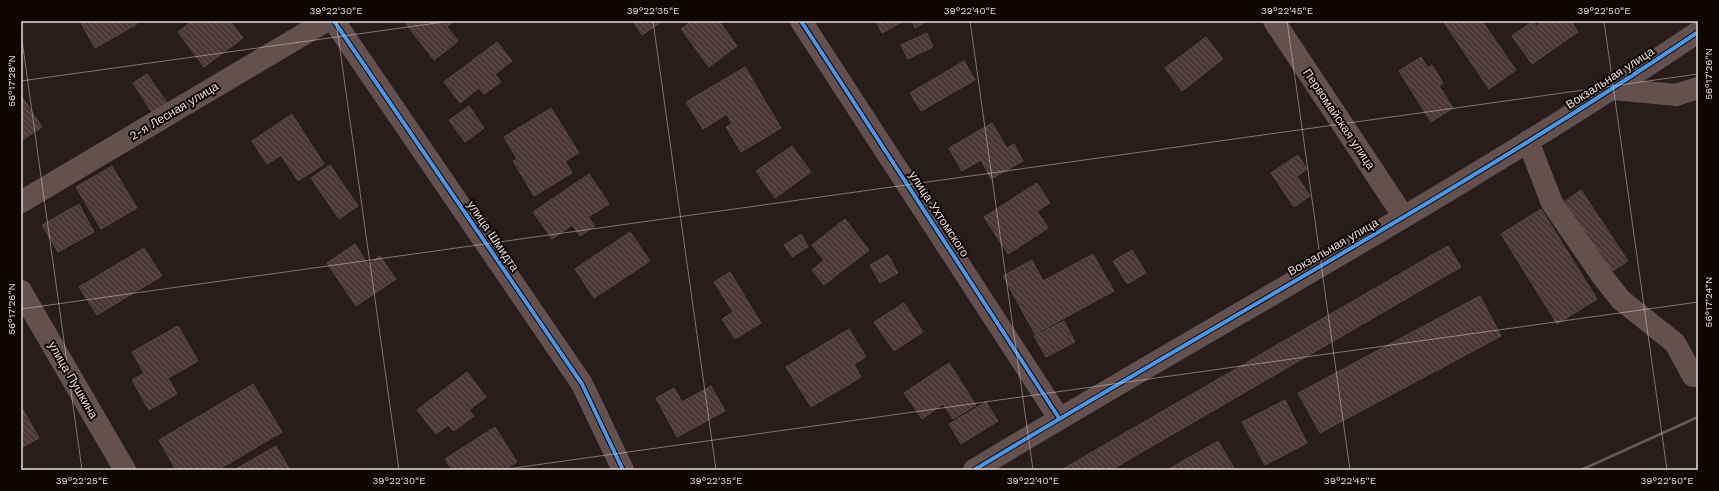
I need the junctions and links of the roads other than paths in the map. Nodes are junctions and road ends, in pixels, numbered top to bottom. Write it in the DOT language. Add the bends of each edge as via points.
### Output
graph roads {
  1 [pos="326,21"];
  2 [pos="334,21"];
  3 [pos="801,21"];
  4 [pos="1281,24"];
  5 [pos="1698,32"];
  6 [pos="1698,88"];
  7 [pos="1614,90"];
  8 [pos="1528,141"];
  9 [pos="21,202"];
  10 [pos="1404,216"];
  11 [pos="21,291"];
  12 [pos="1693,376"];
  13 [pos="1059,418"];
  14 [pos="125,470"];
  15 [pos="623,470"];
  16 [pos="974,470"];
  1 -- 9 [label="street, 2-я Лесная улица"];
  2 -- 15 [label="street, улица Шмидта" via="582,384"];
  3 -- 13 [label="street, улица Ухтомского"];
  4 -- 10 [label="street, Первомайская улица"];
  5 -- 7 [label="street, Вокзальная улица"];
  6 -- 7 [label="street" via="1676,95"];
  7 -- 8 [label="street, Вокзальная улица"];
  8 -- 10 [label="street, Вокзальная улица"];
  8 -- 12 [label="street" via="1552,203 1602,276 1621,300 1675,343"];
  10 -- 13 [label="street, Вокзальная улица"];
  11 -- 14 [label="street, улица Пушкина"];
  13 -- 16 [label="street, Вокзальная улица"];
}
